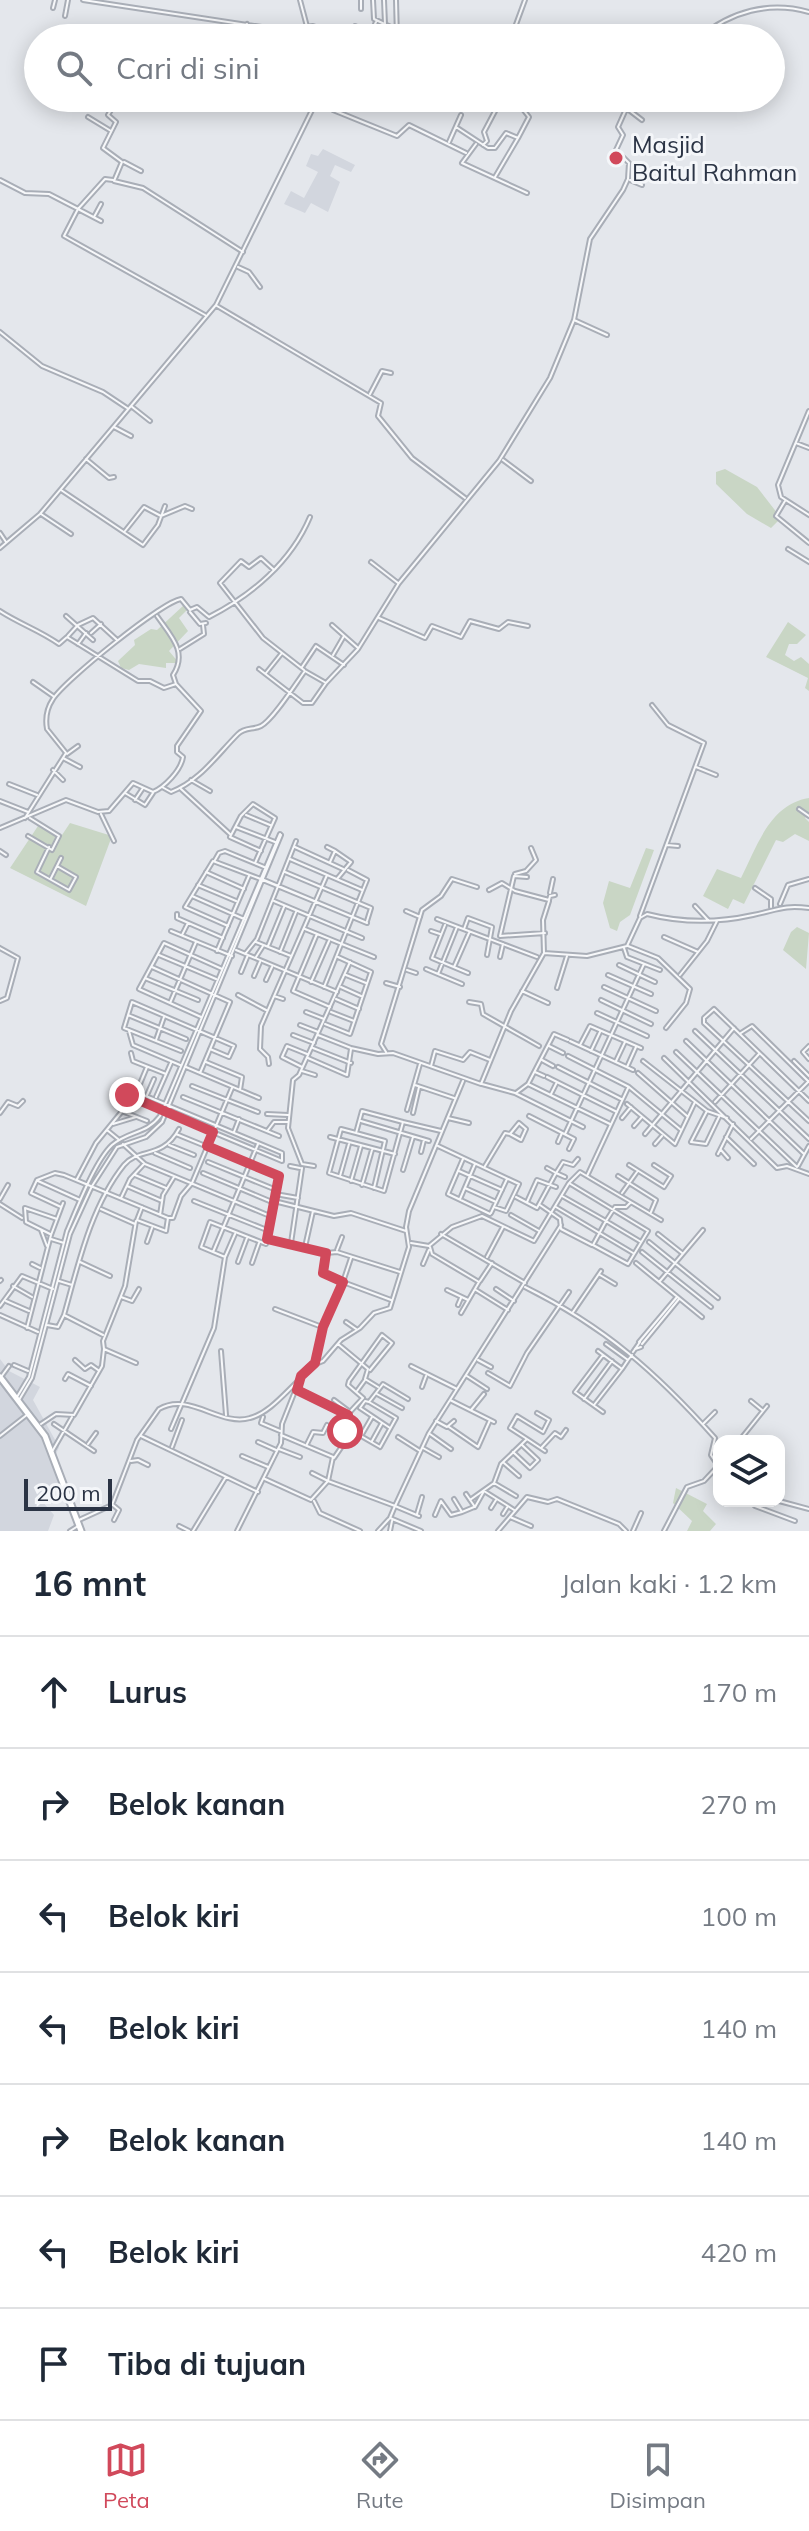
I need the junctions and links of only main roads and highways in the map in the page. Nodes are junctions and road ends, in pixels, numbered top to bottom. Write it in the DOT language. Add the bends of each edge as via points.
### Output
graph roads {
  1 [pos="0,1378"];
  2 [pos="79,1526"];
  1 -- 2 [label="main road" via="38,1426"];
}
